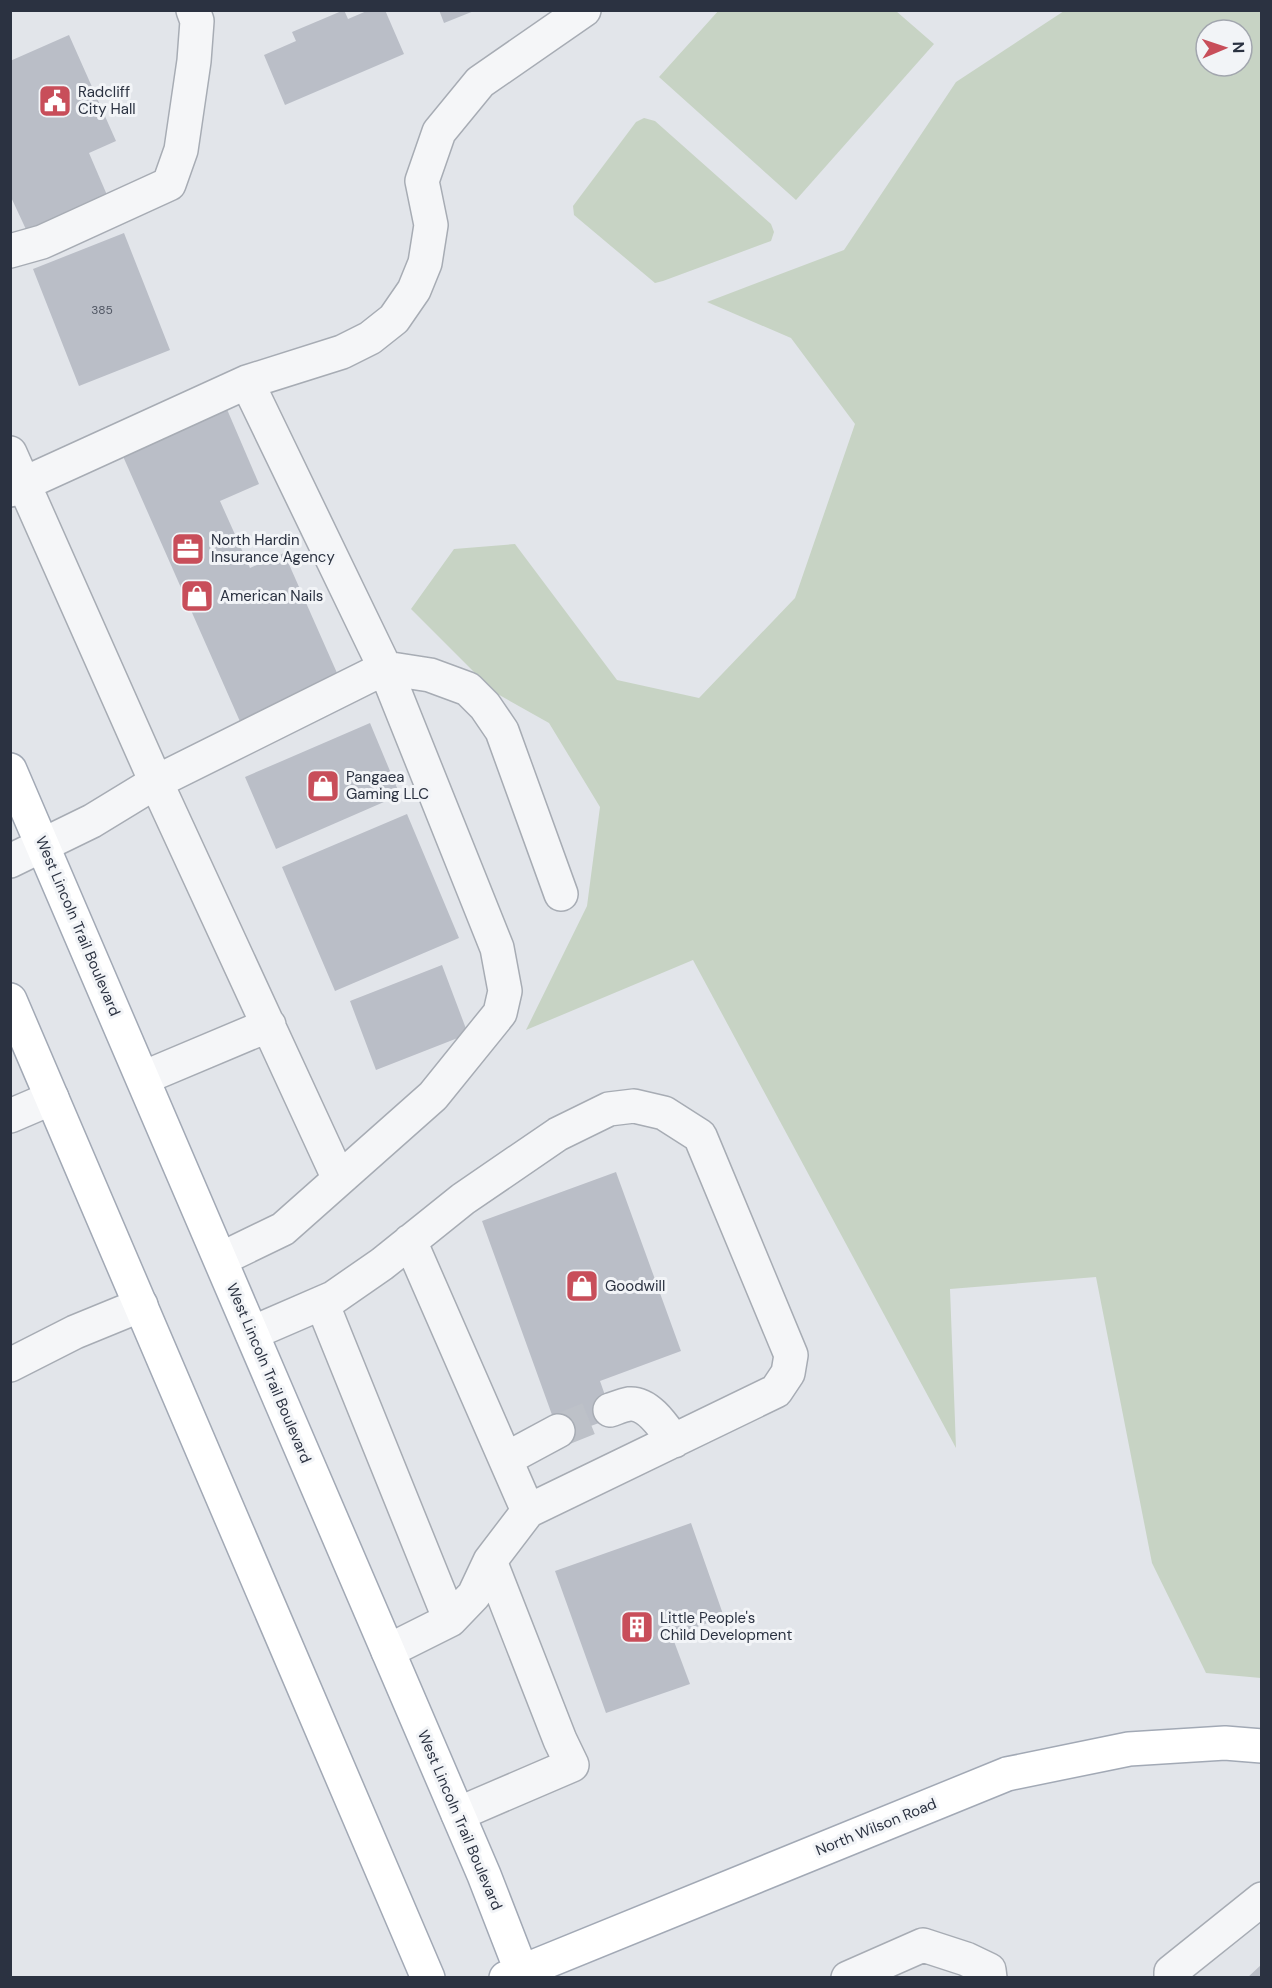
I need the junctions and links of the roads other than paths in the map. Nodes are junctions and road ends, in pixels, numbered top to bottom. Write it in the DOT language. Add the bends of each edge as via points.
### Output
graph roads {
  1 [pos="193,10"];
  2 [pos="584,10"];
  3 [pos="10,251"];
  4 [pos="247,382"];
  5 [pos="10,453"];
  6 [pos="17,488"];
  7 [pos="385,668"];
  8 [pos="10,770"];
  9 [pos="156,782"];
  10 [pos="43,846"];
  11 [pos="10,861"];
  12 [pos="561,894"];
  13 [pos="10,1000"];
  14 [pos="269,1025"];
  15 [pos="143,1078"];
  16 [pos="52,1098"];
  17 [pos="10,1116"];
  18 [pos="339,1179"];
  19 [pos="410,1241"];
  20 [pos="221,1259"];
  21 [pos="322,1303"];
  22 [pos="141,1305"];
  23 [pos="252,1333"];
  24 [pos="10,1365"];
  25 [pos="610,1410"];
  26 [pos="558,1431"];
  27 [pos="674,1441"];
  28 [pos="506,1459"];
  29 [pos="528,1511"];
  30 [pos="490,1561"];
  31 [pos="450,1620"];
  32 [pos="388,1651"];
  33 [pos="1262,1746"];
  34 [pos="458,1815"];
  35 [pos="1262,1899"];
  36 [pos="517,1975"];
  37 [pos="428,1977"];
  38 [pos="848,1977"];
  39 [pos="990,1977"];
  40 [pos="1172,1977"];
  1 -- 3 [label="street" via="197,21 194,61 181,150 169,184 42,242"];
  2 -- 4 [label="street" via="480,82 439,132 422,180 431,225 424,263 414,290 394,319 370,338 342,352"];
  4 -- 6 [label="street"];
  4 -- 7 [label="street"];
  5 -- 6 [label="street"];
  6 -- 9 [label="street"];
  7 -- 9 [label="street"];
  7 -- 12 [label="street" via="430,675 468,689 485,706 502,731"];
  7 -- 18 [label="street" via="497,948 505,990 500,1013 433,1096"];
  8 -- 10 [label="main road, West Lincoln Trail Boulevard"];
  9 -- 10 [label="street"];
  9 -- 14 [label="street"];
  10 -- 11 [label="street"];
  10 -- 15 [label="main road, West Lincoln Trail Boulevard"];
  13 -- 16 [label="main road"];
  14 -- 15 [label="street"];
  14 -- 18 [label="street"];
  15 -- 20 [label="main road, West Lincoln Trail Boulevard"];
  16 -- 17 [label="street"];
  16 -- 22 [label="main road"];
  18 -- 20 [label="street" via="283,1229"];
  19 -- 21 [label="street"];
  19 -- 27 [label="street" via="558,1134 609,1109 634,1106 664,1113 700,1136 791,1355 788,1373 776,1391"];
  19 -- 28 [label="street"];
  20 -- 23 [label="main road, West Lincoln Trail Boulevard"];
  21 -- 23 [label="street"];
  21 -- 31 [label="street"];
  22 -- 24 [label="street"];
  22 -- 37 [label="main road"];
  23 -- 32 [label="main road, West Lincoln Trail Boulevard"];
  25 -- 27 [label="street" via="631,1404 646,1409"];
  26 -- 28 [label="street"];
  27 -- 29 [label="street"];
  28 -- 29 [label="street"];
  29 -- 30 [label="street"];
  30 -- 31 [label="street" via="474,1595"];
  30 -- 34 [label="street" via="572,1765"];
  31 -- 32 [label="street"];
  32 -- 34 [label="main road, West Lincoln Trail Boulevard"];
  33 -- 36 [label="main road, North Wilson Road" via="1225,1743 1129,1749 1007,1774"];
  34 -- 36 [label="main road, West Lincoln Trail Boulevard" via="484,1875"];
  35 -- 40 [label="street" via="1171,1972"];
  38 -- 39 [label="street" via="923,1945 966,1959 988,1970"];
}
